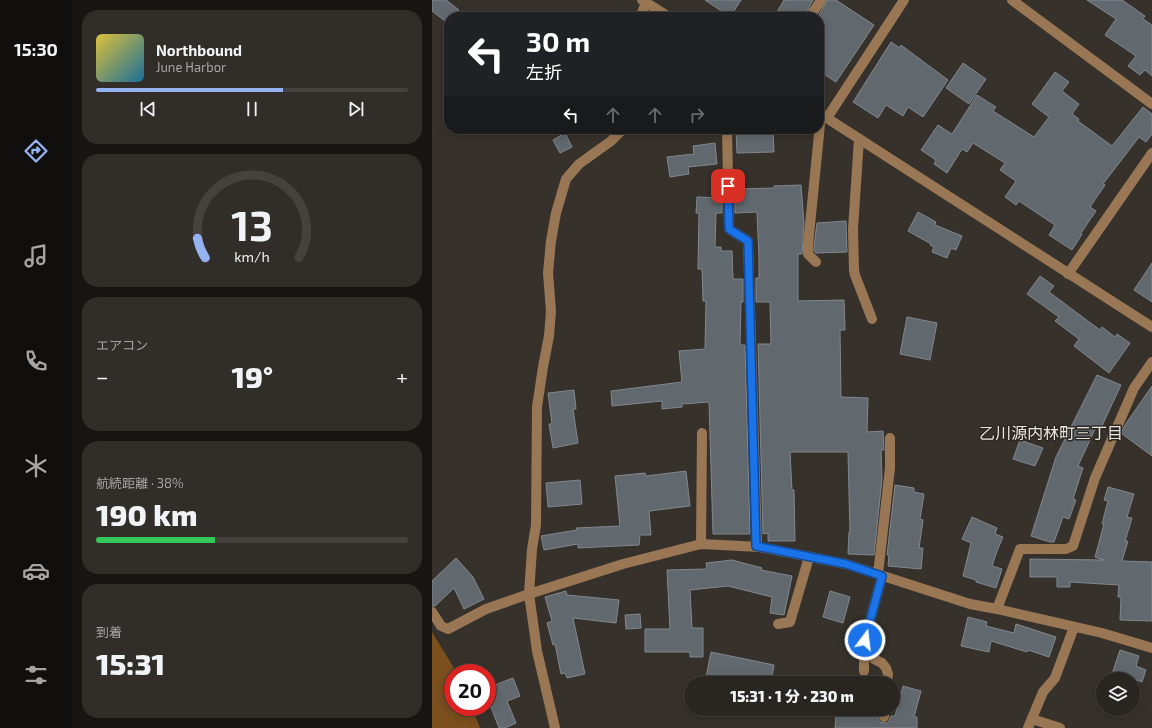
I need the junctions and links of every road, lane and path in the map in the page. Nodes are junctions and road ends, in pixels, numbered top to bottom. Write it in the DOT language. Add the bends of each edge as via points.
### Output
graph roads {
  1 [pos="821,0"];
  2 [pos="904,0"];
  3 [pos="1012,0"];
  4 [pos="644,2"];
  5 [pos="641,12"];
  6 [pos="660,12"];
  7 [pos="813,12"];
  8 [pos="1152,104"];
  9 [pos="824,114"];
  10 [pos="824,116"];
  11 [pos="618,134"];
  12 [pos="727,134"];
  13 [pos="821,134"];
  14 [pos="859,139"];
  15 [pos="1152,153"];
  16 [pos="816,262"];
  17 [pos="1068,274"];
  18 [pos="872,319"];
  19 [pos="1152,327"];
  20 [pos="1152,362"];
  21 [pos="702,433"];
  22 [pos="890,438"];
  23 [pos="701,544"];
  24 [pos="756,546"];
  25 [pos="809,557"];
  26 [pos="880,575"];
  27 [pos="529,594"];
  28 [pos="997,609"];
  29 [pos="432,612"];
  30 [pos="778,624"];
  31 [pos="1074,627"];
  32 [pos="865,640"];
  33 [pos="1152,648"];
  34 [pos="864,671"];
  35 [pos="888,676"];
  36 [pos="1030,724"];
  37 [pos="555,728"];
  38 [pos="1060,728"];
  1 -- 7 [label="street"];
  2 -- 9 [label="street"];
  3 -- 8 [label="street"];
  4 -- 5 [label="street"];
  4 -- 6 [label="street"];
  10 -- 14 [label="street"];
  11 -- 27 [label="street" via="579,164 566,179 556,213 548,272 549,336 537,407 536,525"];
  12 -- 24 [label="street" via="729,229 748,241"];
  13 -- 16 [label="street" via="808,245 808,254"];
  14 -- 17 [label="street"];
  14 -- 18 [label="street" via="853,229 854,270"];
  15 -- 17 [label="street"];
  17 -- 19 [label="street"];
  20 -- 28 [label="street" via="1134,388 1095,478 1072,546 1066,549 1020,549"];
  21 -- 23 [label="street"];
  22 -- 26 [label="street" via="890,468"];
  23 -- 24 [label="street"];
  23 -- 27 [label="street" via="623,564"];
  24 -- 25 [label="street"];
  25 -- 26 [label="street" via="846,564"];
  25 -- 30 [label="street" via="790,622"];
  26 -- 28 [label="street" via="970,604"];
  26 -- 32 [label="street"];
  27 -- 29 [label="street" via="486,609 448,629 441,626"];
  27 -- 37 [label="street" via="537,651"];
  28 -- 31 [label="street"];
  31 -- 33 [label="street"];
  31 -- 36 [label="street" via="1054,678 1043,692"];
  32 -- 34 [label="street"];
  32 -- 35 [label="street" via="874,659 886,668"];
  36 -- 38 [label="street"];
}
